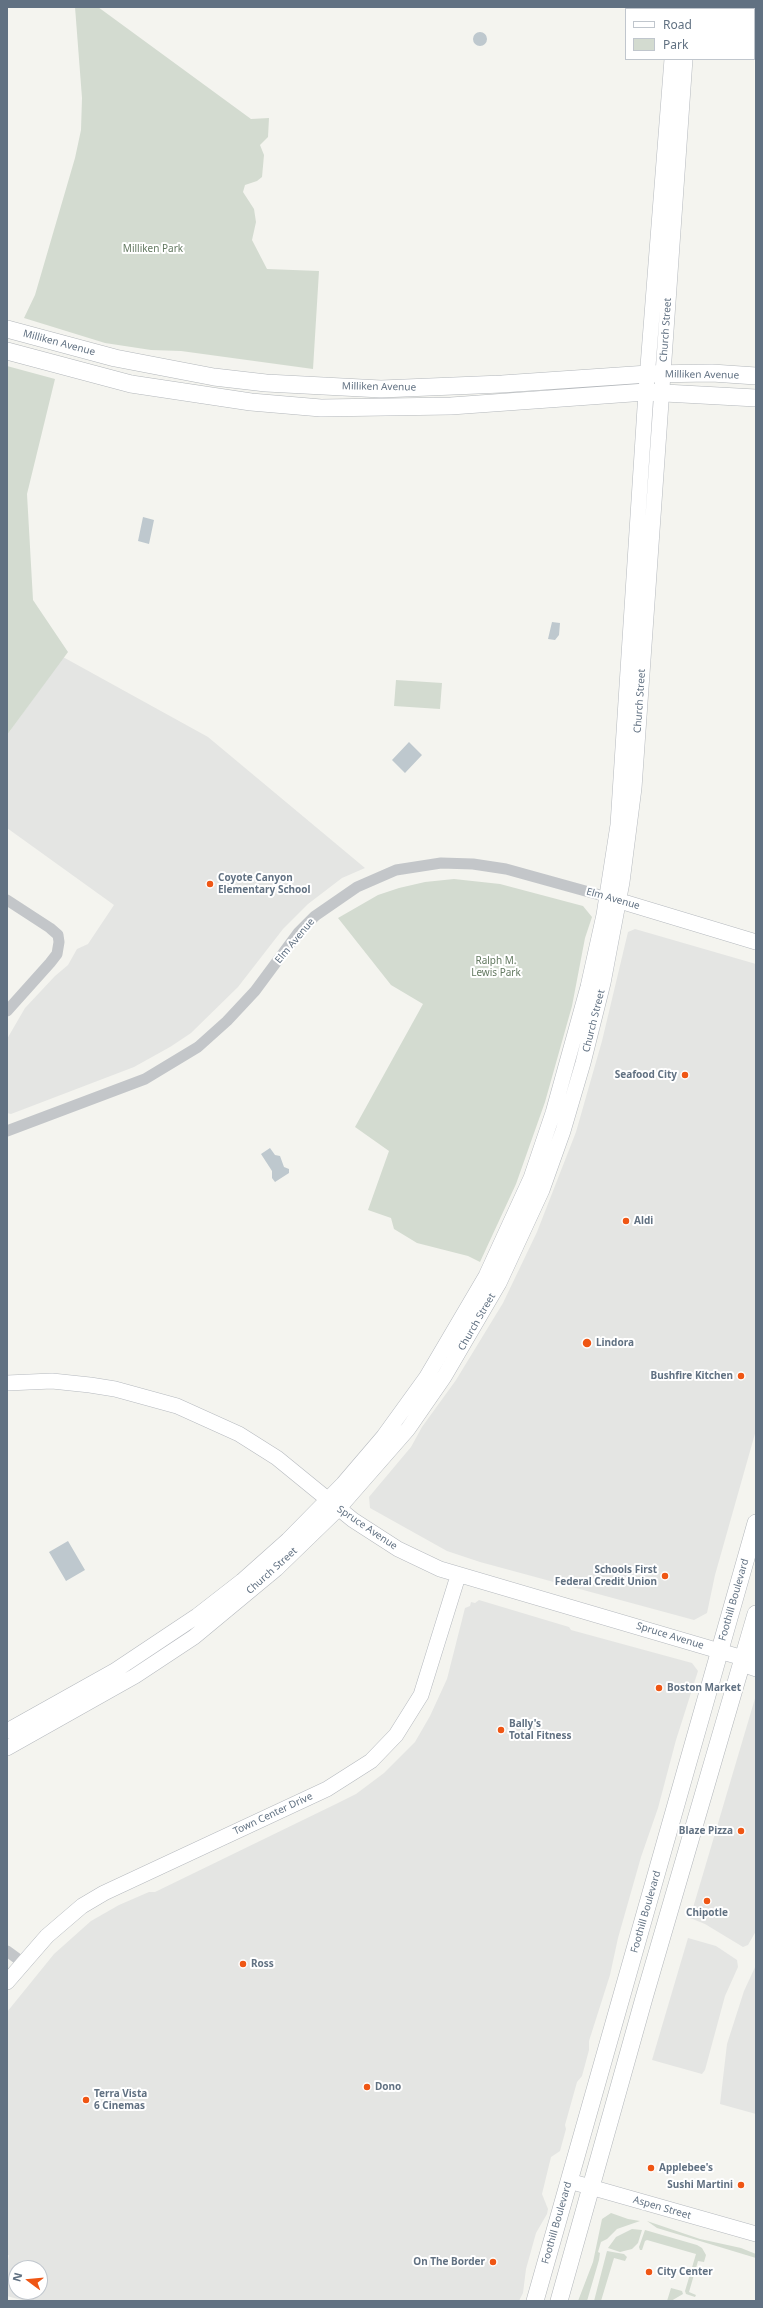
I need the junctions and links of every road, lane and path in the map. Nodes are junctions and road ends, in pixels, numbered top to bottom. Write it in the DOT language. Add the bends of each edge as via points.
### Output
graph roads {
  1 [pos="672,60"];
  2 [pos="685,60"];
  3 [pos="7,329"];
  4 [pos="7,351"];
  5 [pos="655,374"];
  6 [pos="756,376"];
  7 [pos="646,392"];
  8 [pos="663,393"];
  9 [pos="756,398"];
  10 [pos="613,899"];
  11 [pos="7,900"];
  12 [pos="756,942"];
  13 [pos="7,1011"];
  14 [pos="7,1131"];
  15 [pos="7,1383"];
  16 [pos="333,1504"];
  17 [pos="756,1523"];
  18 [pos="458,1576"];
  19 [pos="756,1614"];
  20 [pos="719,1651"];
  21 [pos="750,1656"];
  22 [pos="756,1670"];
  23 [pos="7,1731"];
  24 [pos="7,1748"];
  25 [pos="7,1951"];
  26 [pos="22,1962"];
  27 [pos="7,1982"];
  28 [pos="569,2181"];
  29 [pos="592,2188"];
  30 [pos="756,2234"];
  31 [pos="536,2301"];
  32 [pos="559,2301"];
  1 -- 5 [label="main road, Church Street"];
  2 -- 5 [label="main road, Church Street"];
  3 -- 5 [label="main road, Milliken Avenue" via="123,360 214,377 266,383 381,389 425,388"];
  4 -- 7 [label="main road, Milliken Avenue" via="132,384 251,402 321,408 451,406"];
  5 -- 6 [label="main road, Milliken Avenue" via="712,373"];
  5 -- 7 [label="main road, Church Street"];
  5 -- 8 [label="main road, Church Street"];
  7 -- 8 [label="main road, Milliken Avenue"];
  7 -- 10 [label="main road, Church Street"];
  8 -- 9 [label="main road, Milliken Avenue"];
  8 -- 10 [label="main road, Church Street" via="634,788"];
  10 -- 12 [label="main road, Elm Avenue"];
  10 -- 14 [label="street, Elm Avenue" via="506,869 473,864 440,863 396,870 357,887 315,916 298,933 254,991 227,1021 198,1047 145,1079"];
  10 -- 16 [label="main road, Church Street" via="553,1113 492,1280 426,1378"];
  11 -- 13 [label="street" via="50,928 58,935 59,942 57,954"];
  15 -- 16 [label="main road, Spruce Avenue" via="52,1381 90,1385 116,1389 177,1406 239,1434 277,1458"];
  16 -- 18 [label="main road, Spruce Avenue" via="398,1549"];
  16 -- 23 [label="main road, Church Street" via="197,1616 116,1670"];
  16 -- 24 [label="main road, Church Street" via="276,1569 194,1637 135,1676"];
  17 -- 20 [label="main road, Foothill Boulevard"];
  18 -- 20 [label="main road, Spruce Avenue" via="591,1612"];
  18 -- 26 [label="main road, Town Center Drive" via="421,1695 396,1735 371,1761 327,1789 104,1893 63,1920"];
  19 -- 21 [label="main road"];
  20 -- 21 [label="main road, Spruce Avenue"];
  20 -- 28 [label="main road, Foothill Boulevard"];
  21 -- 22 [label="main road, Spruce Avenue" via="750,1667"];
  21 -- 29 [label="main road" via="644,1998"];
  25 -- 26 [label="street"];
  26 -- 27 [label="main road, Town Center Drive"];
  28 -- 29 [label="main road, Aspen Street"];
  28 -- 31 [label="main road, Foothill Boulevard"];
  29 -- 30 [label="main road, Aspen Street"];
  29 -- 32 [label="main road"];
}
